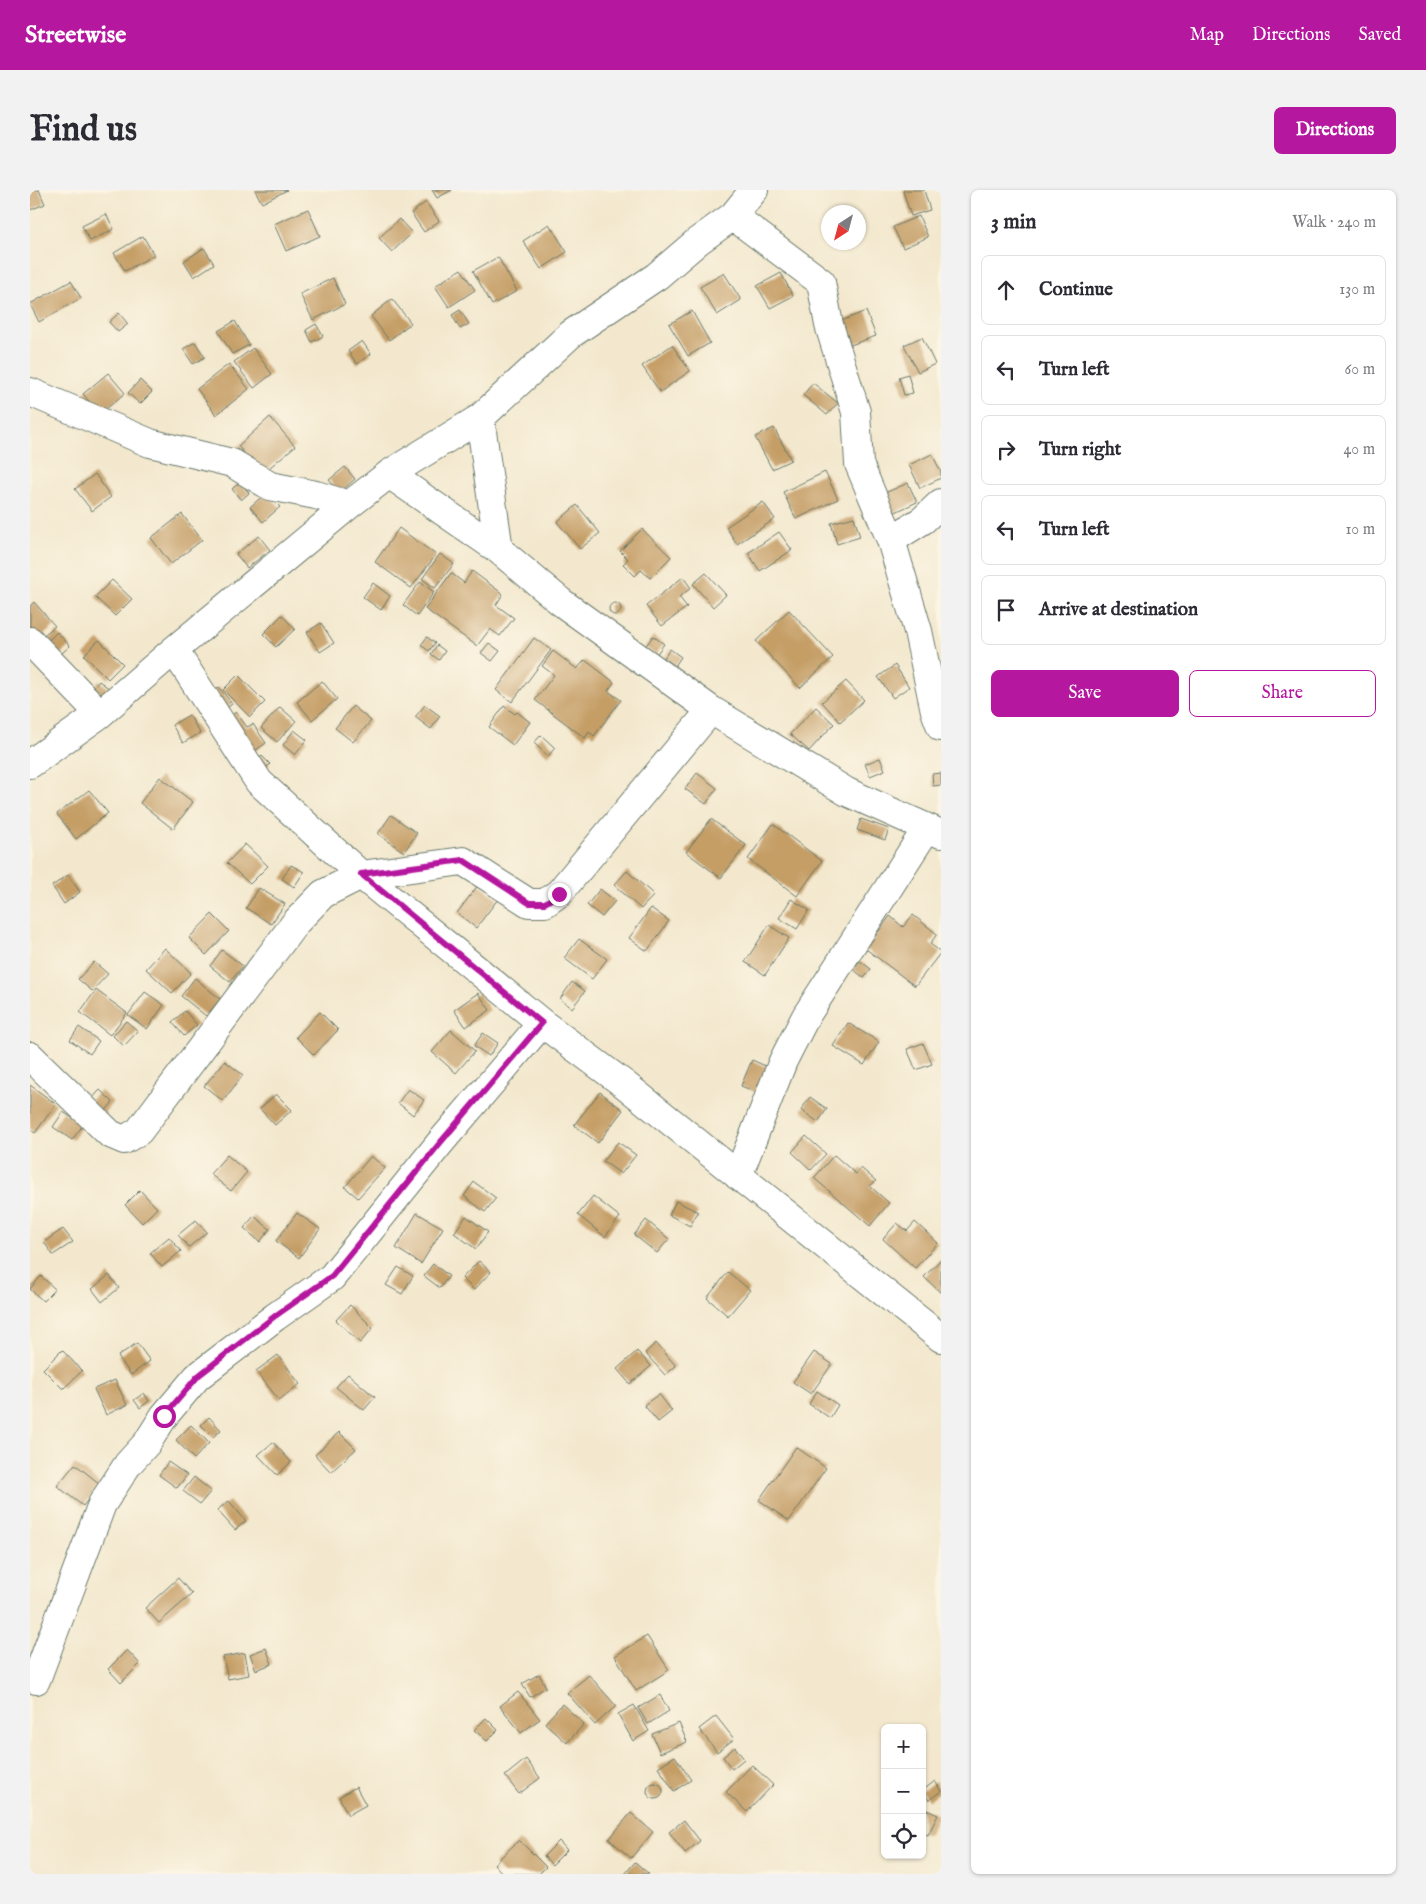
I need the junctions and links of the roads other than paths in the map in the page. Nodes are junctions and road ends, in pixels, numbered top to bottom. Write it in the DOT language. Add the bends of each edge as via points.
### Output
graph roads {
  1 [pos="754,190"];
  2 [pos="733,216"];
  3 [pos="30,392"];
  4 [pos="480,418"];
  5 [pos="388,474"];
  6 [pos="941,503"];
  7 [pos="349,505"];
  8 [pos="891,540"];
  9 [pos="499,550"];
  10 [pos="30,641"];
  11 [pos="174,650"];
  12 [pos="711,710"];
  13 [pos="100,714"];
  14 [pos="941,727"];
  15 [pos="30,764"];
  16 [pos="934,831"];
  17 [pos="361,874"];
  18 [pos="542,1023"];
  19 [pos="30,1056"];
  20 [pos="738,1176"];
  21 [pos="941,1338"];
  22 [pos="36,1680"];
  1 -- 2 [label="street"];
  2 -- 4 [label="street" via="657,276 571,334"];
  2 -- 8 [label="street" via="821,282 829,325 856,412 858,464"];
  3 -- 7 [label="street" via="150,443 232,463 270,486"];
  4 -- 5 [label="street"];
  4 -- 9 [label="street"];
  5 -- 7 [label="street"];
  5 -- 9 [label="street"];
  6 -- 8 [label="street" via="923,520"];
  7 -- 11 [label="street"];
  8 -- 14 [label="street" via="918,631"];
  9 -- 12 [label="street" via="561,602"];
  10 -- 13 [label="street"];
  11 -- 13 [label="street"];
  11 -- 17 [label="street" via="259,782"];
  12 -- 16 [label="street" via="847,792"];
  12 -- 17 [label="street" via="559,894 545,903 529,903 463,860"];
  13 -- 15 [label="street"];
  16 -- 20 [label="street" via="806,1016 783,1061"];
  17 -- 18 [label="street"];
  17 -- 19 [label="street" via="323,894 296,922 139,1131 124,1140 110,1134"];
  18 -- 20 [label="street"];
  18 -- 22 [label="street" via="332,1276 198,1376 164,1416 102,1504"];
  20 -- 21 [label="street"];
}
